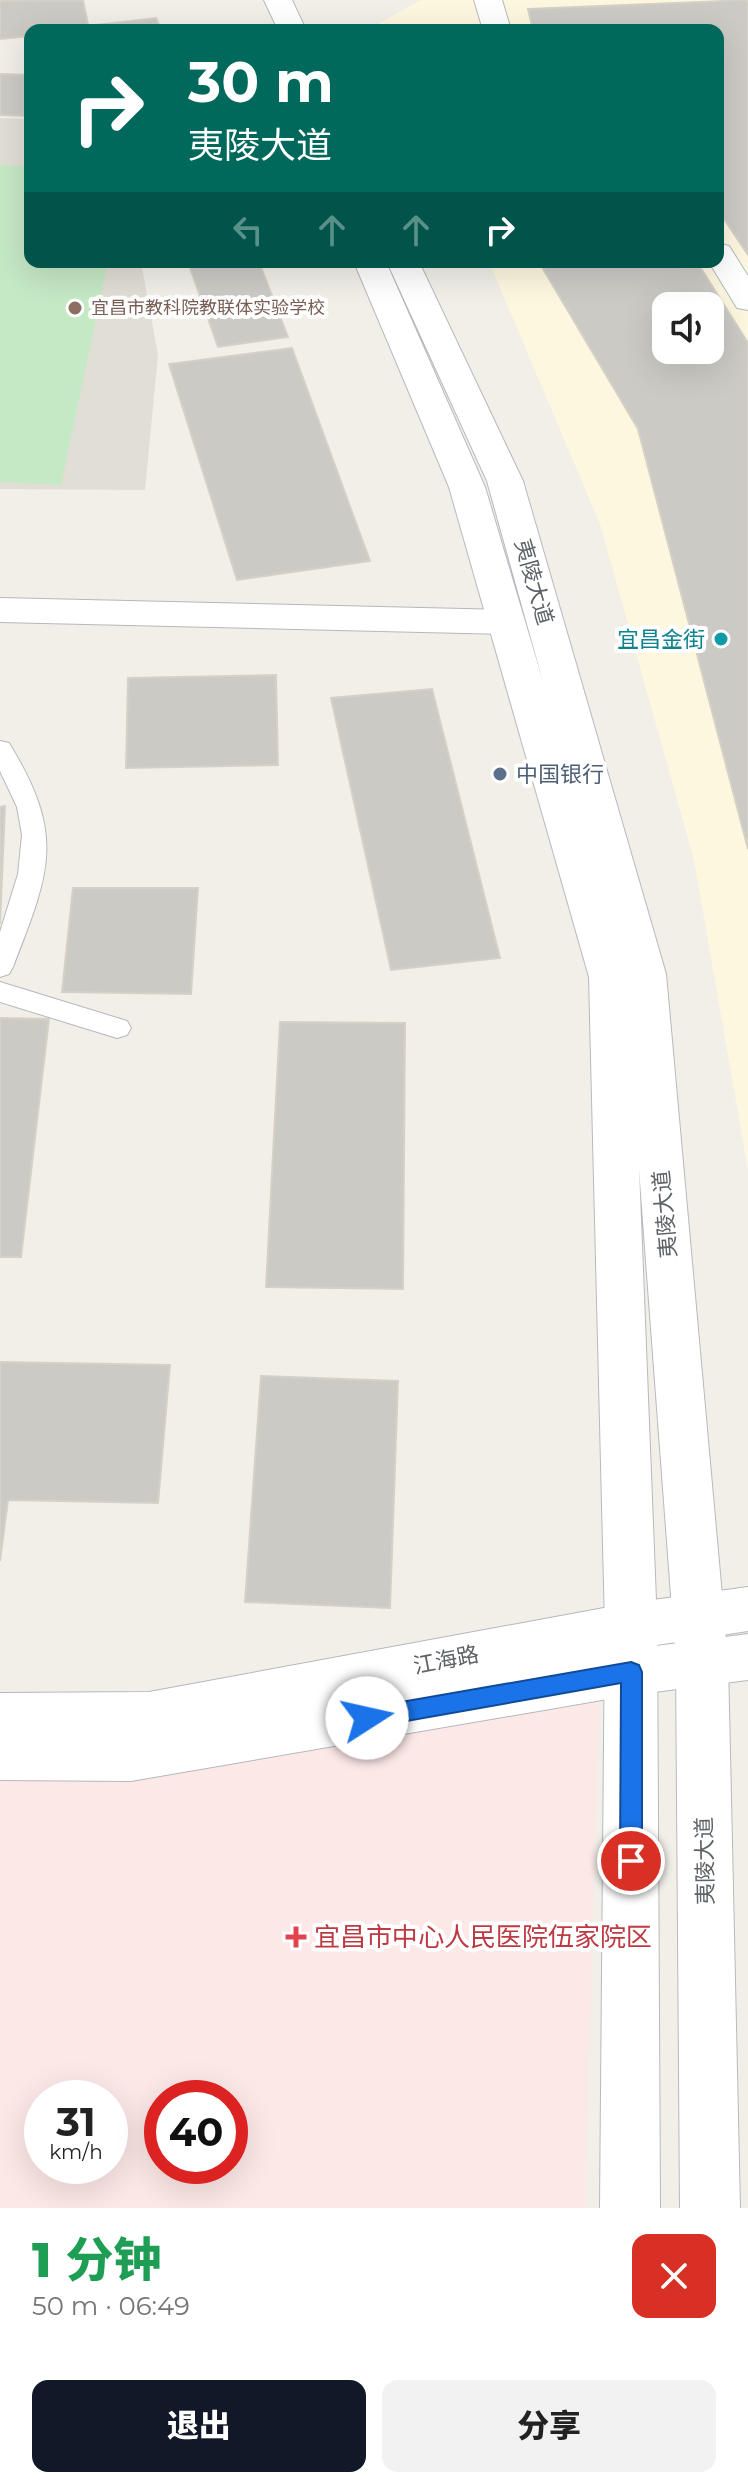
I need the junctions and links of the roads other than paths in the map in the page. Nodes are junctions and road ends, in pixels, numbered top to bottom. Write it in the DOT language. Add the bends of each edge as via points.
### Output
graph roads {
  1 [pos="250,0"];
  2 [pos="278,0"];
  3 [pos="488,0"];
  4 [pos="261,24"];
  5 [pos="289,24"];
  6 [pos="495,24"];
  7 [pos="724,262"];
  8 [pos="373,268"];
  9 [pos="406,268"];
  10 [pos="748,301"];
  11 [pos="0,610"];
  12 [pos="506,622"];
  13 [pos="0,749"];
  14 [pos="0,967"];
  15 [pos="0,992"];
  16 [pos="117,1028"];
  17 [pos="724,1635"];
  18 [pos="631,1649"];
  19 [pos="0,1717"];
  20 [pos="0,1756"];
  21 [pos="630,2208"];
  22 [pos="710,2208"];
  1 -- 4 [label="main road"];
  2 -- 5 [label="main road"];
  3 -- 6 [label="street"];
  7 -- 10 [label="street"];
  8 -- 12 [label="main road, 夷陵大道" via="467,487"];
  9 -- 17 [label="main road, 夷陵大道" via="505,481 645,974"];
  11 -- 12 [label="main road"];
  12 -- 18 [label="main road, 夷陵大道" via="610,977"];
  13 -- 14 [label="lane" via="32,817 35,849 23,907"];
  15 -- 16 [label="lane"];
  17 -- 18 [label="main road, 江海路"];
  17 -- 22 [label="main road, 夷陵大道"];
  18 -- 19 [label="main road, 江海路" via="149,1716"];
  18 -- 20 [label="main road, 江海路" via="131,1757"];
  18 -- 21 [label="main road, 夷陵大道"];
}
